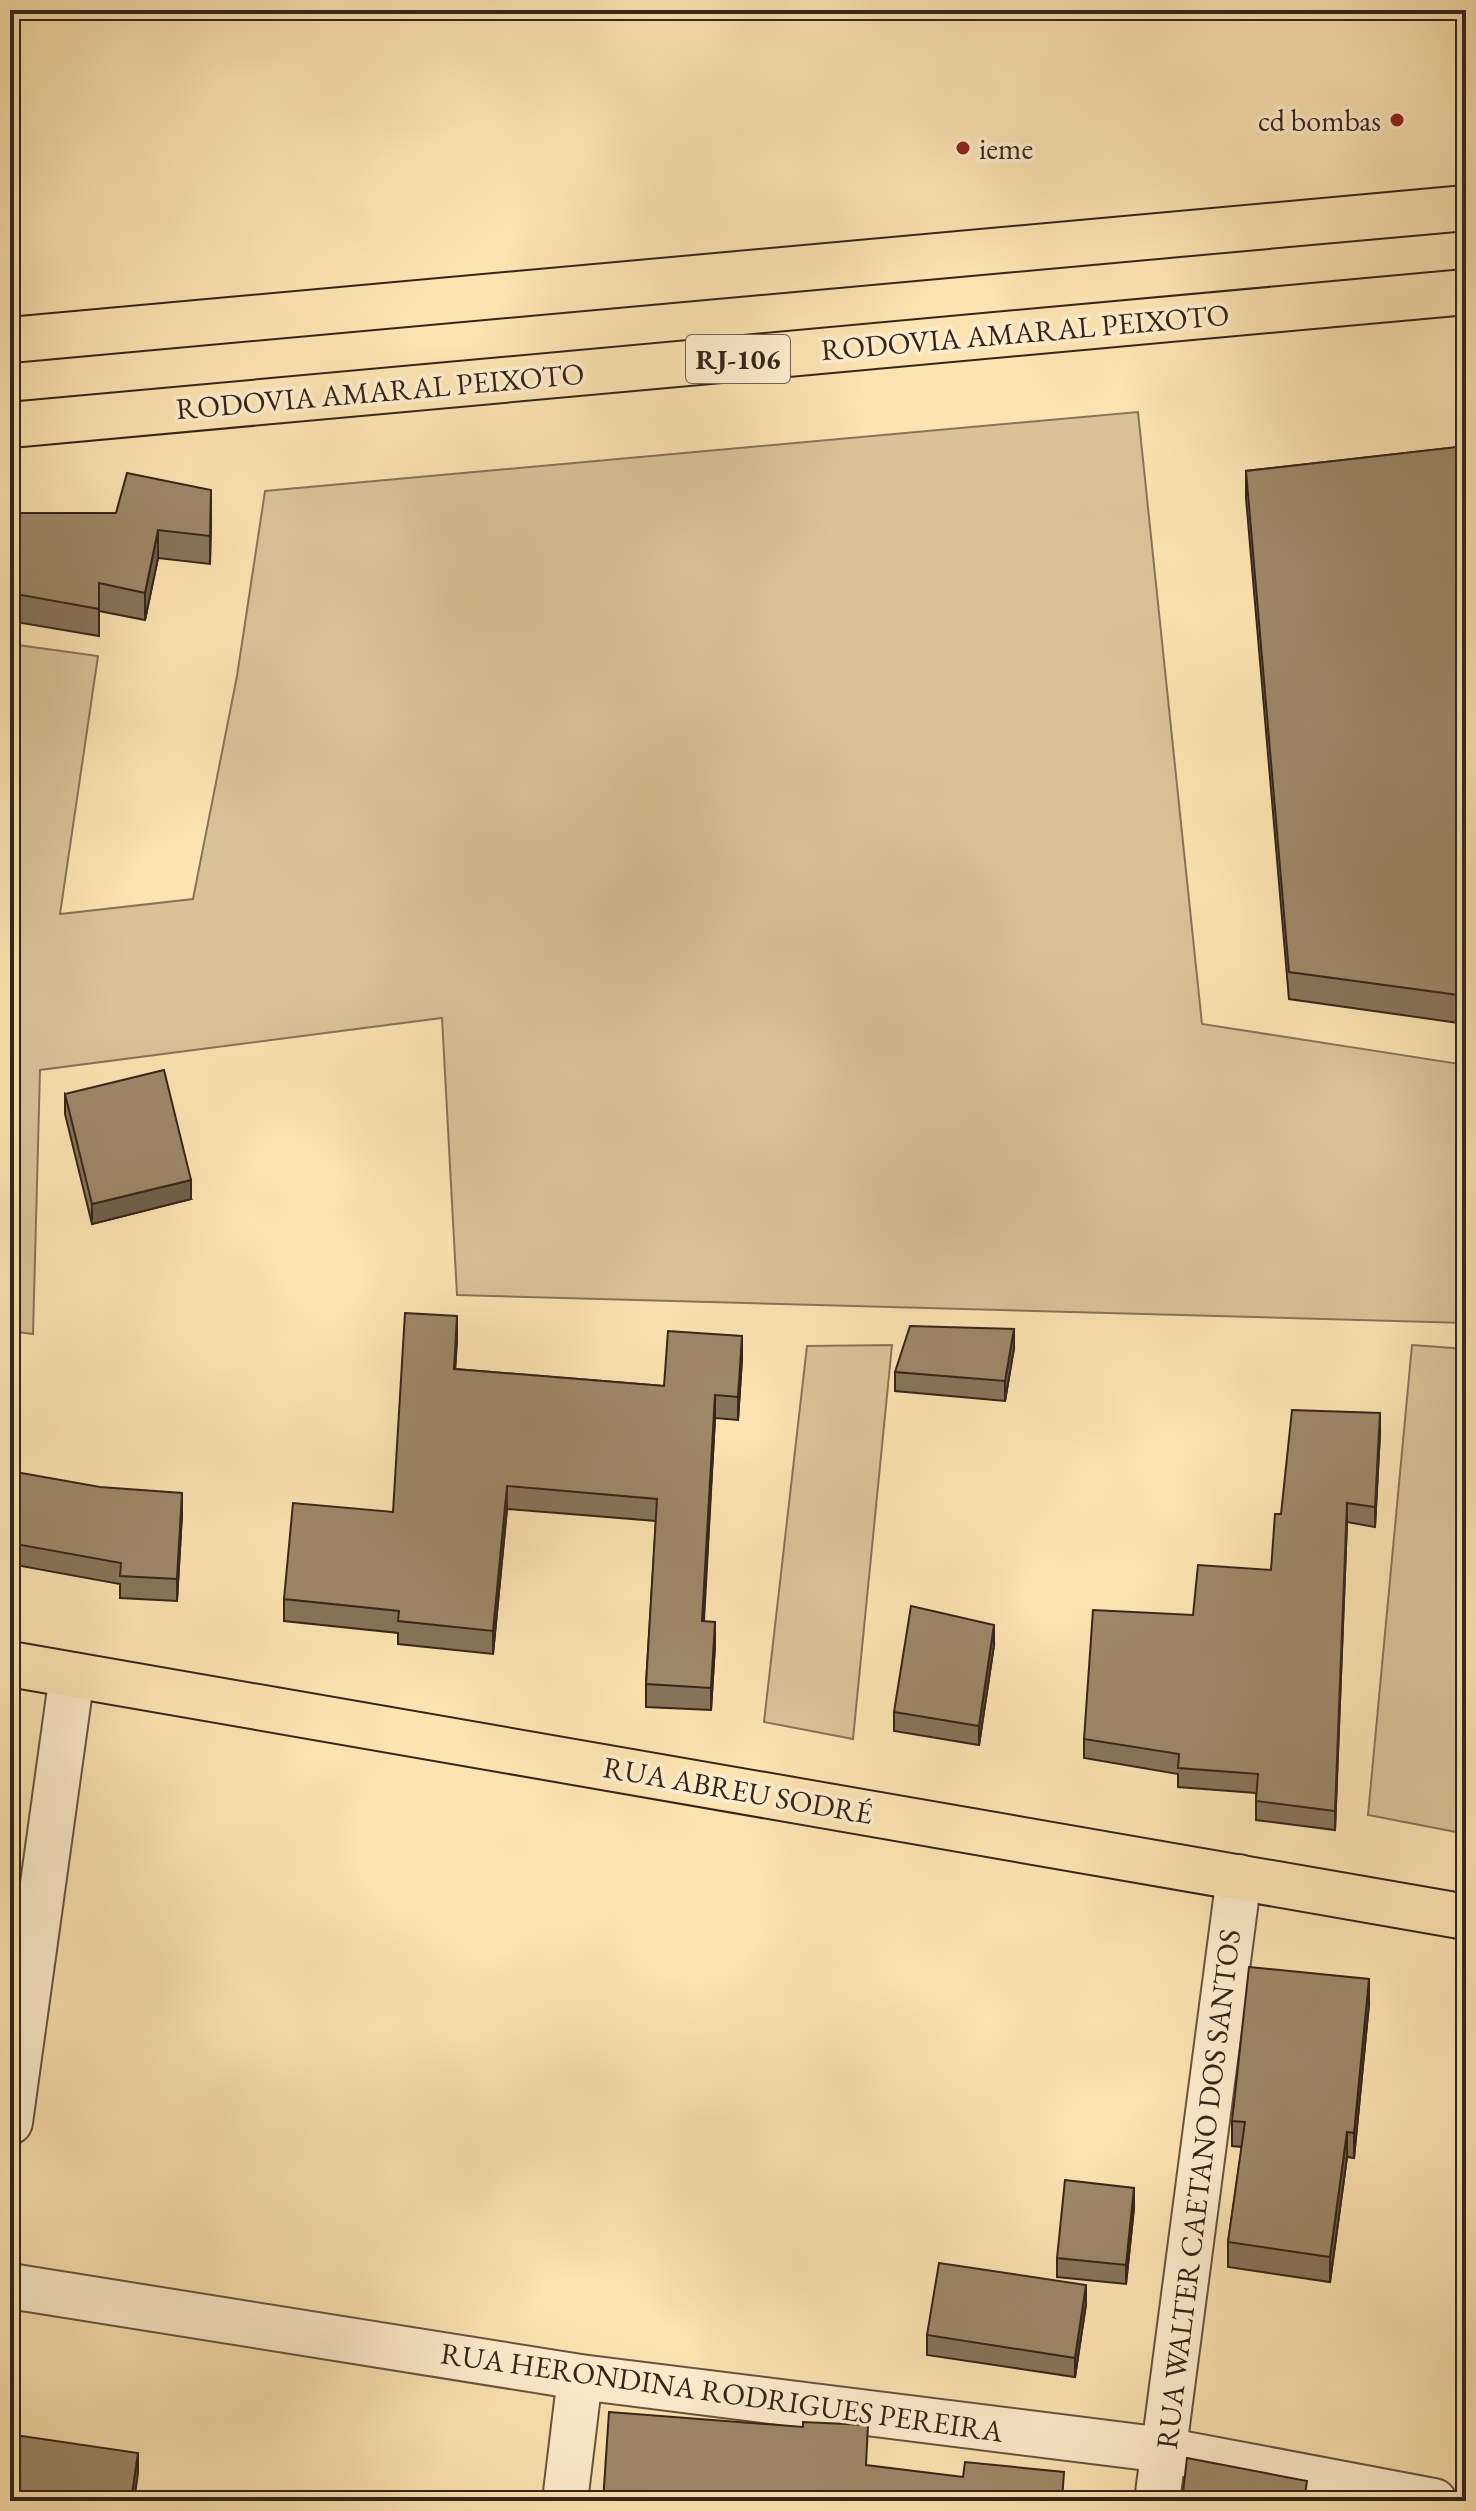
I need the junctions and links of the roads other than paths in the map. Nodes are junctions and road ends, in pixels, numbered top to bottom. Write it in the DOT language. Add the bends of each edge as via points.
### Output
graph roads {
  1 [pos="1466,208"];
  2 [pos="1466,292"];
  3 [pos="10,340"];
  4 [pos="10,425"];
  5 [pos="10,1664"];
  6 [pos="72,1675"];
  7 [pos="1239,1877"];
  8 [pos="1466,1917"];
  9 [pos="10,2122"];
  10 [pos="10,2286"];
  11 [pos="580,2377"];
  12 [pos="1164,2450"];
  13 [pos="565,2501"];
  14 [pos="1157,2501"];
  15 [pos="1434,2501"];
  1 -- 3 [label="main road"];
  2 -- 4 [label="main road, RODOVIA AMARAL PEIXOTO / RJ-106"];
  5 -- 6 [label="main road, RUA ABREU SODRÉ"];
  6 -- 7 [label="main road, RUA ABREU SODRÉ"];
  6 -- 9 [label="street"];
  7 -- 8 [label="main road, RUA ABREU SODRÉ"];
  7 -- 12 [label="street, RUA WALTER CAETANO DOS SANTOS"];
  10 -- 11 [label="street, RUA HERONDINA RODRIGUES PEREIRA"];
  11 -- 12 [label="street, RUA HERONDINA RODRIGUES PEREIRA"];
  11 -- 13 [label="street"];
  12 -- 14 [label="street, RUA WALTER CAETANO DOS SANTOS"];
  12 -- 15 [label="street, RUA HERONDINA RODRIGUES PEREIRA"];
}
